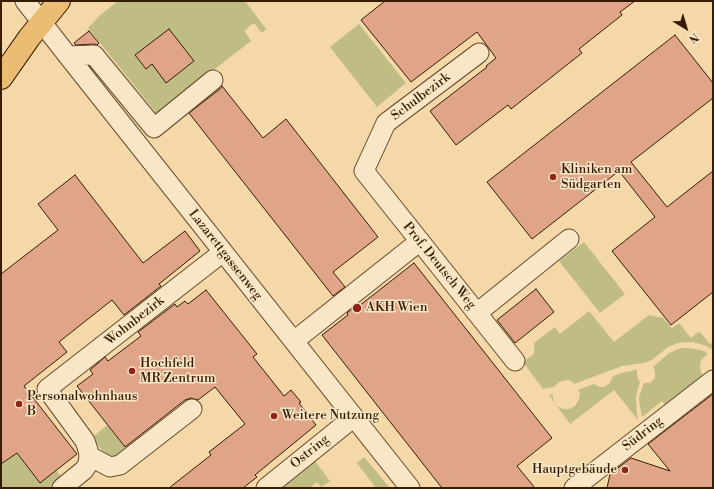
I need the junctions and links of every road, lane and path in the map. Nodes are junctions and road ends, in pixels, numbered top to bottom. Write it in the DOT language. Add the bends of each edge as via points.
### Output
graph roads {
  1 [pos="25,1"];
  2 [pos="59,1"];
  3 [pos="41,22"];
  4 [pos="479,53"];
  5 [pos="68,56"];
  6 [pos="1,78"];
  7 [pos="213,80"];
  8 [pos="364,171"];
  9 [pos="569,239"];
  10 [pos="420,241"];
  11 [pos="223,252"];
  12 [pos="477,313"];
  13 [pos="294,341"];
  14 [pos="515,361"];
  15 [pos="713,380"];
  16 [pos="192,409"];
  17 [pos="354,417"];
  18 [pos="89,456"];
  19 [pos="62,488"];
  20 [pos="266,488"];
  21 [pos="410,488"];
  22 [pos="574,488"];
  1 -- 3 [label="street, Lazarettgassenweg"];
  2 -- 3 [label="main road"];
  3 -- 5 [label="street, Lazarettgassenweg"];
  3 -- 6 [label="main road"];
  4 -- 8 [label="street, Schulbezirk" via="386,123"];
  5 -- 7 [label="street" via="94,55 154,128"];
  5 -- 11 [label="street, Lazarettgassenweg"];
  8 -- 10 [label="street, Prof. Deutsch Weg"];
  9 -- 12 [label="street"];
  10 -- 12 [label="street, Prof. Deutsch Weg"];
  10 -- 13 [label="street"];
  11 -- 13 [label="street, Lazarettgassenweg"];
  11 -- 18 [label="street, Wohnbezirk" via="52,397 85,441"];
  12 -- 14 [label="street, Prof. Deutsch Weg"];
  13 -- 17 [label="street, Lazarettgassenweg"];
  15 -- 22 [label="street, Südring"];
  16 -- 18 [label="street" via="120,465 110,467"];
  17 -- 20 [label="street, Ostring"];
  17 -- 21 [label="street, Lazarettgassenweg"];
  18 -- 19 [label="street" via="84,470"];
}
